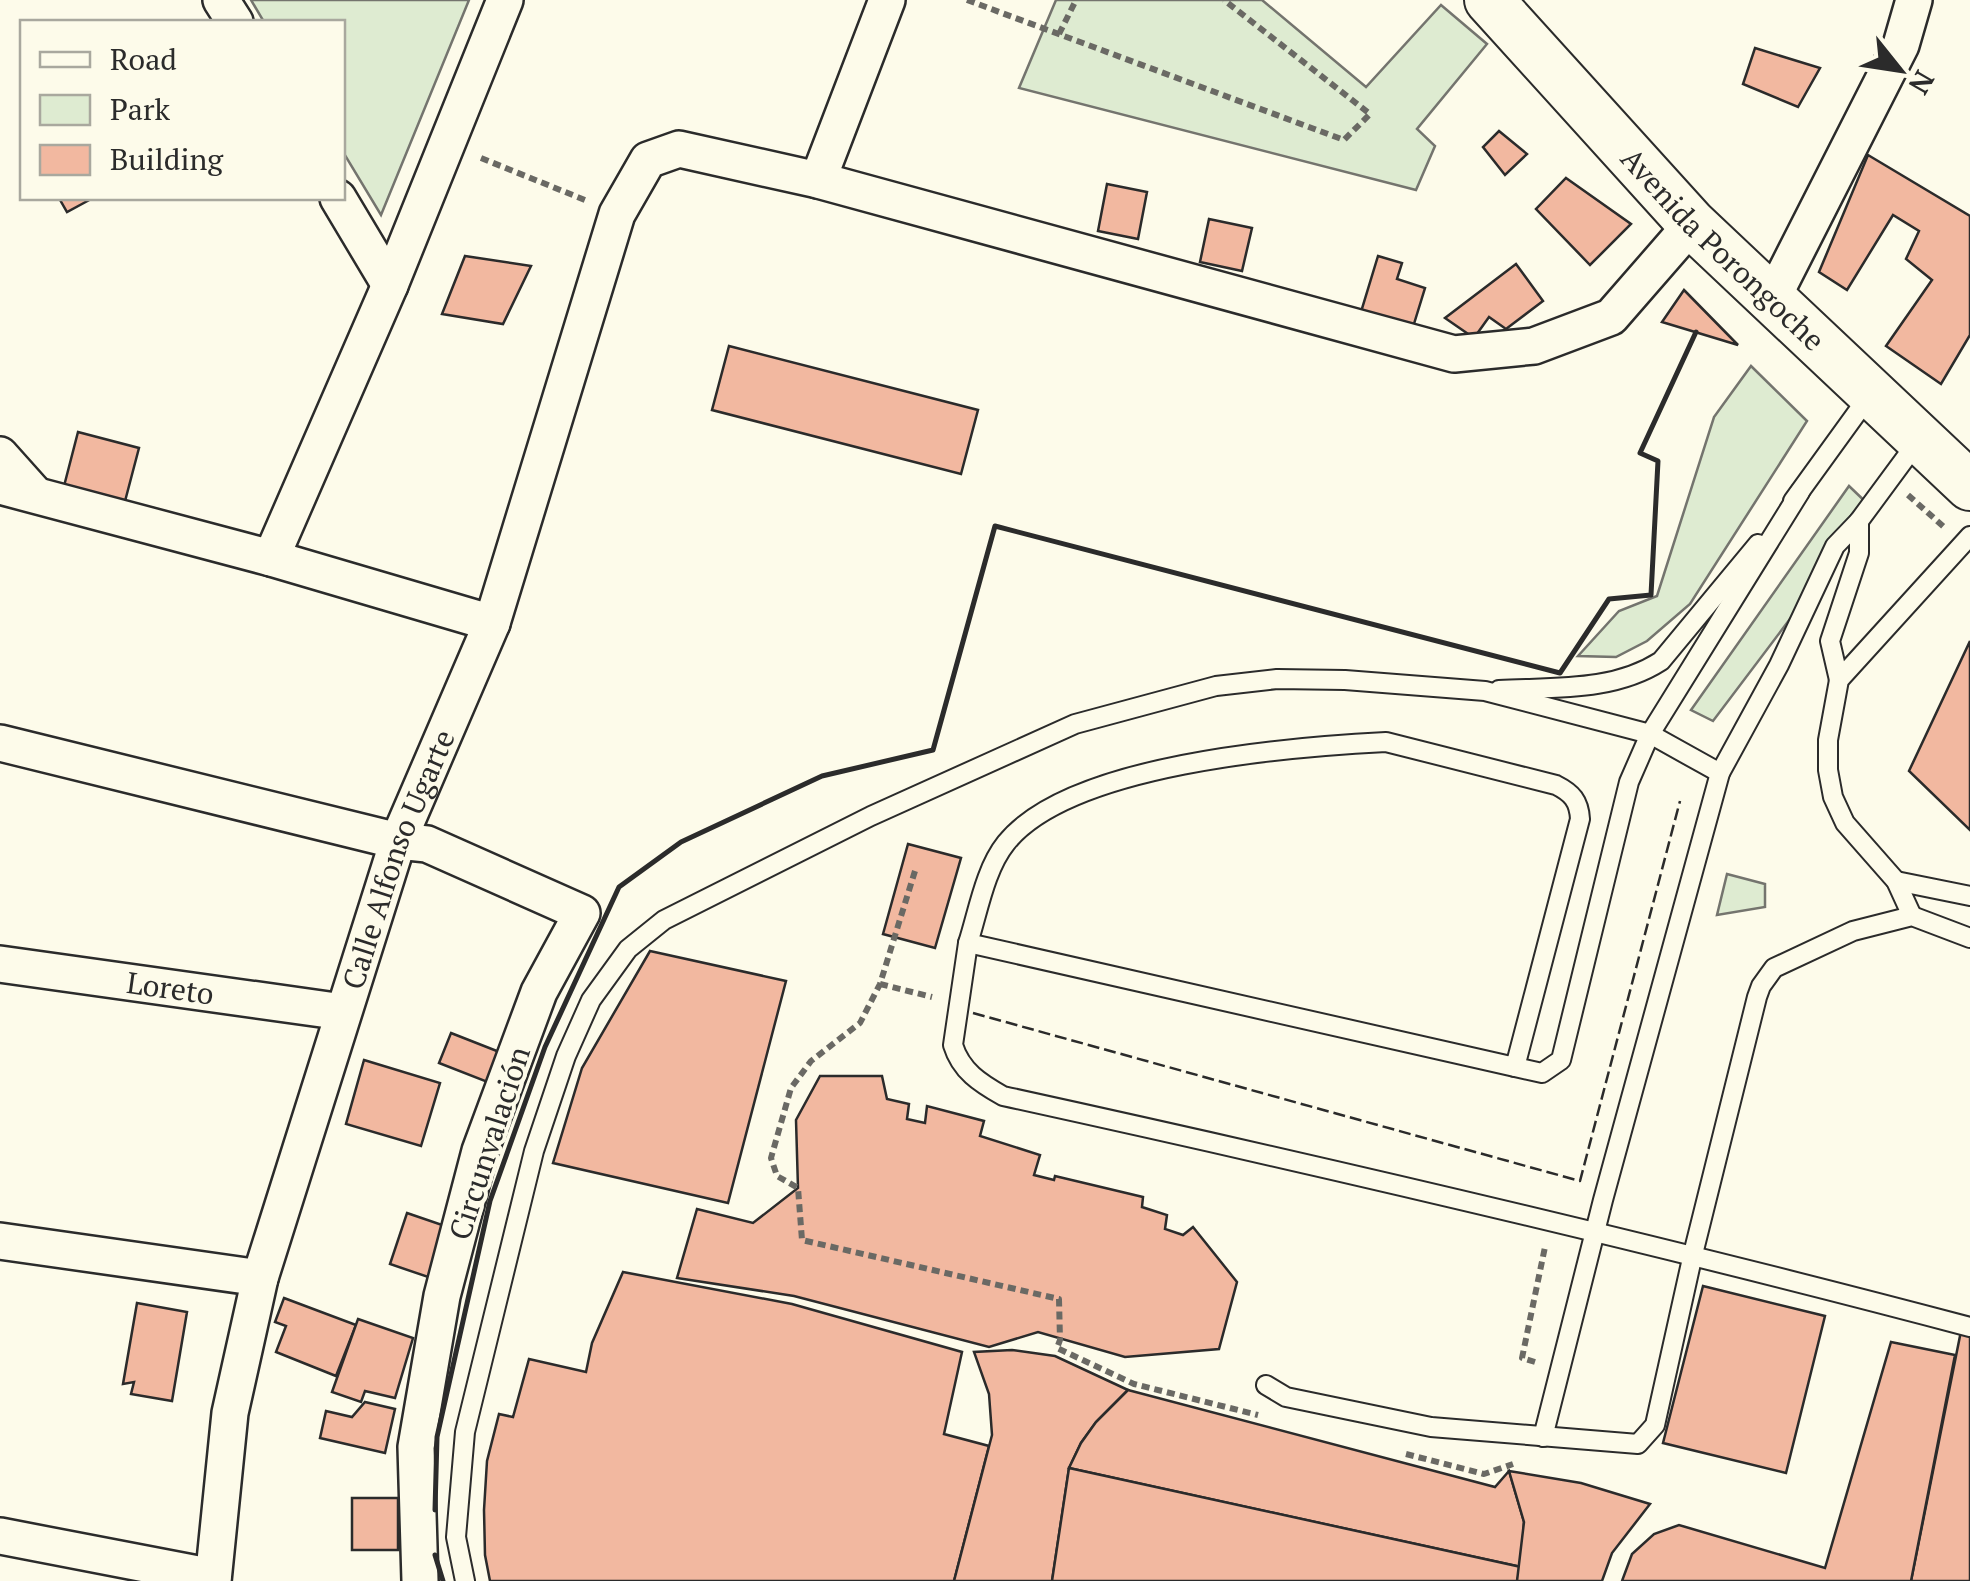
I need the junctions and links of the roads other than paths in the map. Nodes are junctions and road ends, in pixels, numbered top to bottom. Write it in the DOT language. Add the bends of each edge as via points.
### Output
graph roads {
  1 [pos="506,0"];
  2 [pos="887,0"];
  3 [pos="1914,0"];
  4 [pos="1509,10"];
  5 [pos="818,180"];
  6 [pos="339,200"];
  7 [pos="1692,224"];
  8 [pos="390,285"];
  9 [pos="1772,299"];
  10 [pos="1872,391"];
  11 [pos="1920,438"];
  12 [pos="0,455"];
  13 [pos="1970,486"];
  14 [pos="17,490"];
  15 [pos="1800,492"];
  16 [pos="1859,521"];
  17 [pos="1970,536"];
  18 [pos="271,558"];
  19 [pos="492,623"];
  20 [pos="1839,680"];
  21 [pos="1486,691"];
  22 [pos="1650,734"];
  23 [pos="0,743"];
  24 [pos="1720,773"];
  25 [pos="930,791"];
  26 [pos="939,808"];
  27 [pos="398,840"];
  28 [pos="1896,881"];
  29 [pos="1970,896"];
  30 [pos="1912,916"];
  31 [pos="1970,938"];
  32 [pos="968,944"];
  33 [pos="0,964"];
  34 [pos="343,1012"];
  35 [pos="1515,1067"];
  36 [pos="1596,1234"];
  37 [pos="0,1241"];
  38 [pos="1693,1254"];
  39 [pos="260,1278"];
  40 [pos="1970,1327"];
  41 [pos="1266,1384"];
  42 [pos="1543,1437"];
  43 [pos="0,1536"];
  44 [pos="213,1579"];
  45 [pos="420,1581"];
  46 [pos="465,1581"];
  1 -- 8 [label="street"];
  2 -- 5 [label="street"];
  3 -- 9 [label="street" via="1901,45"];
  4 -- 7 [label="main road, Avenida Porongoche"];
  5 -- 7 [label="street" via="1454,354 1534,346 1611,317"];
  5 -- 19 [label="street, Calle Alfonso Ugarte" via="679,148 648,160 617,214"];
  6 -- 8 [label="street"];
  7 -- 9 [label="main road, Avenida Porongoche"];
  8 -- 18 [label="street"];
  9 -- 10 [label="main road, Avenida Porongoche"];
  10 -- 11 [label="main road, Avenida Porongoche"];
  10 -- 15 [label="lane"];
  11 -- 13 [label="main road, Avenida Porongoche"];
  11 -- 16 [label="lane"];
  12 -- 14 [label="street"];
  14 -- 18 [label="street"];
  15 -- 21 [label="lane" via="1646,670 1606,684"];
  15 -- 22 [label="lane"];
  16 -- 20 [label="lane" via="1859,553 1830,641"];
  16 -- 24 [label="lane" via="1835,546"];
  17 -- 20 [label="lane"];
  18 -- 19 [label="street"];
  19 -- 27 [label="street, Calle Alfonso Ugarte"];
  20 -- 28 [label="lane" via="1828,740 1833,797 1845,823"];
  21 -- 22 [label="lane"];
  21 -- 25 [label="lane" via="1345,680 1216,686 1075,724 958,786"];
  22 -- 24 [label="lane"];
  22 -- 35 [label="lane" via="1629,782 1561,1060 1542,1073"];
  23 -- 27 [label="street"];
  24 -- 36 [label="lane"];
  25 -- 26 [label="lane"];
  25 -- 46 [label="lane" via="664,920 628,949 591,1000 534,1151 465,1432 456,1537"];
  27 -- 34 [label="street, Calle Alfonso Ugarte"];
  27 -- 45 [label="street, Circunvalación" via="427,844 582,913 539,992 480,1150 442,1296 416,1448"];
  28 -- 29 [label="lane"];
  28 -- 30 [label="lane"];
  30 -- 31 [label="lane"];
  30 -- 38 [label="lane" via="1853,931 1784,961 1766,976"];
  32 -- 35 [label="lane"];
  32 -- 35 [label="lane" via="1006,842 1056,806 1160,770 1250,753 1386,742 1556,785 1580,808"];
  32 -- 36 [label="lane" via="953,1028 958,1060 977,1082 1003,1096"];
  33 -- 34 [label="street, Loreto"];
  34 -- 39 [label="street, Calle Alfonso Ugarte"];
  36 -- 38 [label="lane"];
  36 -- 42 [label="lane"];
  37 -- 39 [label="street"];
  38 -- 40 [label="lane"];
  38 -- 42 [label="lane" via="1647,1436 1638,1444"];
  39 -- 44 [label="street, Calle Alfonso Ugarte" via="230,1413"];
  41 -- 42 [label="lane" via="1286,1397 1431,1427"];
  43 -- 44 [label="street"];
}
